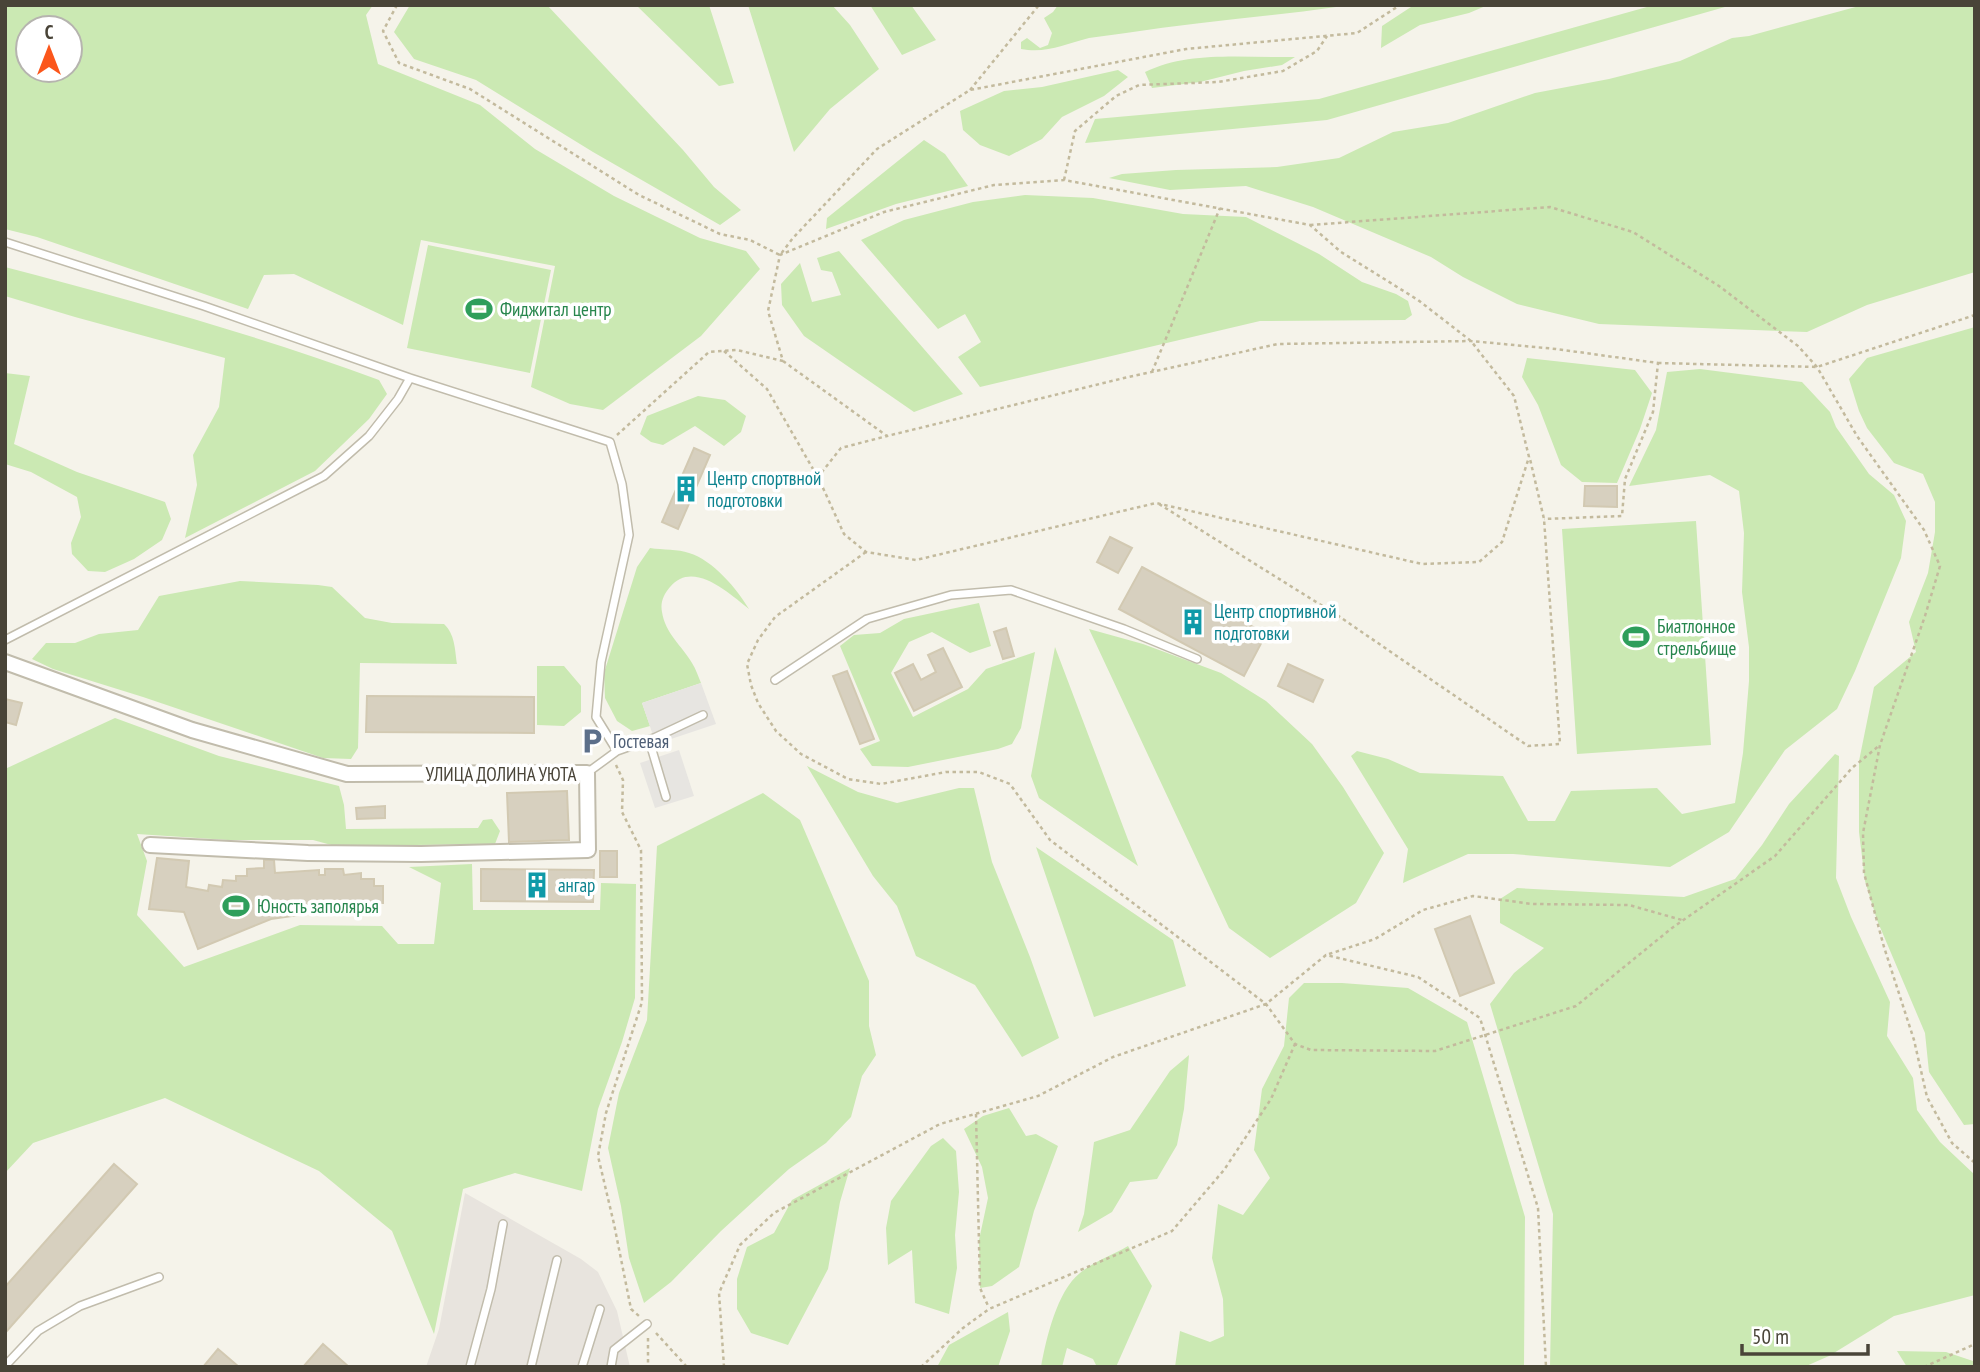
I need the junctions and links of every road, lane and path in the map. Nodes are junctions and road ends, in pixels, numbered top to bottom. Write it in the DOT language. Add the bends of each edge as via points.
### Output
graph roads {
  1 [pos="397,5"];
  2 [pos="1039,5"];
  3 [pos="1400,5"];
  4 [pos="1327,36"];
  5 [pos="970,90"];
  6 [pos="1064,180"];
  7 [pos="1220,208"];
  8 [pos="1310,225"];
  9 [pos="5,242"];
  10 [pos="780,255"];
  11 [pos="1975,316"];
  12 [pos="1471,341"];
  13 [pos="724,351"];
  14 [pos="783,361"];
  15 [pos="1658,363"];
  16 [pos="1817,367"];
  17 [pos="1152,372"];
  18 [pos="410,377"];
  19 [pos="887,436"];
  20 [pos="610,442"];
  21 [pos="1529,457"];
  22 [pos="818,477"];
  23 [pos="1156,503"];
  24 [pos="1544,519"];
  25 [pos="866,552"];
  26 [pos="5,640"];
  27 [pos="1197,659"];
  28 [pos="5,662"];
  29 [pos="775,680"];
  30 [pos="704,715"];
  31 [pos="649,740"];
  32 [pos="1880,745"];
  33 [pos="614,753"];
  34 [pos="587,774"];
  35 [pos="666,797"];
  36 [pos="150,845"];
  37 [pos="1683,920"];
  38 [pos="1326,955"];
  39 [pos="1266,1004"];
  40 [pos="1486,1035"];
  41 [pos="1295,1044"];
  42 [pos="976,1114"];
  43 [pos="1975,1163"];
  44 [pos="503,1224"];
  45 [pos="557,1260"];
  46 [pos="159,1277"];
  47 [pos="600,1309"];
  48 [pos="989,1309"];
  49 [pos="647,1324"];
  50 [pos="1975,1344"];
  51 [pos="5,1366"];
  52 [pos="470,1367"];
  53 [pos="531,1367"];
  54 [pos="582,1367"];
  55 [pos="611,1367"];
  56 [pos="648,1367"];
  57 [pos="687,1367"];
  58 [pos="724,1367"];
  59 [pos="921,1367"];
  60 [pos="1546,1367"];
  61 [pos="1924,1367"];
  1 -- 10 [label="path" via="383,31 398,63 470,89 639,195 720,234 750,240"];
  2 -- 5 [label="path"];
  3 -- 4 [label="path" via="1357,33"];
  4 -- 5 [label="path" via="1186,49"];
  4 -- 6 [label="path" via="1317,51 1283,71 1218,82 1139,85 1116,96 1075,131"];
  5 -- 10 [label="path" via="877,149"];
  6 -- 7 [label="path"];
  6 -- 10 [label="path" via="994,185 884,212"];
  7 -- 8 [label="path"];
  7 -- 17 [label="path"];
  8 -- 12 [label="path" via="1341,253 1418,300"];
  8 -- 16 [label="path" via="1550,207 1633,232 1719,286 1798,346"];
  9 -- 18 [label="lane"];
  10 -- 14 [label="path" via="768,311"];
  11 -- 16 [label="path"];
  12 -- 15 [label="path"];
  12 -- 17 [label="path" via="1278,344"];
  12 -- 21 [label="path" via="1514,396"];
  13 -- 14 [label="path"];
  13 -- 20 [label="path" via="709,352"];
  13 -- 22 [label="path" via="767,389"];
  14 -- 19 [label="path"];
  15 -- 16 [label="path"];
  15 -- 24 [label="path" via="1653,412 1625,479 1622,516"];
  16 -- 32 [label="path" via="1857,436 1924,530 1940,566"];
  17 -- 19 [label="path"];
  18 -- 20 [label="lane"];
  18 -- 26 [label="lane" via="369,436 324,476"];
  19 -- 22 [label="path" via="841,448"];
  20 -- 33 [label="lane" via="629,536 601,662 596,717"];
  21 -- 23 [label="path" via="1502,542 1479,562 1422,564"];
  21 -- 24 [label="path"];
  22 -- 25 [label="path" via="844,534"];
  23 -- 24 [label="path" via="1337,615 1528,746 1560,744"];
  23 -- 25 [label="path" via="916,560"];
  25 -- 39 [label="path" via="775,617 758,640 747,664 751,685 776,731 801,754 848,779 881,784 946,772 979,772 1010,784 1049,840"];
  27 -- 29 [label="lane" via="1011,590 951,595 867,619"];
  28 -- 34 [label="street, УЛИЦА ДОЛИНА УЮТА" via="192,730 347,774"];
  30 -- 31 [label="lane"];
  31 -- 33 [label="lane"];
  31 -- 35 [label="lane"];
  32 -- 37 [label="path" via="1852,768 1775,856"];
  32 -- 43 [label="path" via="1863,833 1864,873 1927,1097 1952,1143"];
  33 -- 34 [label="lane"];
  33 -- 49 [label="path" via="623,780 622,812 641,850 642,1002 606,1112 598,1157 631,1309"];
  34 -- 36 [label="street, УЛИЦА ДОЛИНА УЮТА" via="588,850 308,853"];
  37 -- 38 [label="path" via="1629,905 1532,904 1473,896 1423,910 1375,939"];
  37 -- 40 [label="path" via="1576,1006"];
  38 -- 39 [label="path"];
  38 -- 40 [label="path" via="1418,977 1480,1018"];
  39 -- 41 [label="path"];
  39 -- 42 [label="path" via="1113,1057 1038,1096"];
  40 -- 41 [label="path" via="1435,1051 1311,1050"];
  40 -- 60 [label="path" via="1538,1208"];
  41 -- 48 [label="path" via="1271,1099 1224,1170 1172,1231"];
  42 -- 48 [label="path" via="981,1288"];
  42 -- 58 [label="path" via="940,1124 774,1213 740,1245 719,1293"];
  44 -- 52 [label="lane"];
  45 -- 53 [label="lane"];
  46 -- 51 [label="lane" via="80,1306 38,1331"];
  47 -- 54 [label="lane"];
  48 -- 59 [label="path"];
  49 -- 55 [label="lane" via="614,1350"];
  49 -- 56 [label="path"];
  49 -- 57 [label="path"];
  50 -- 61 [label="path"];
}
